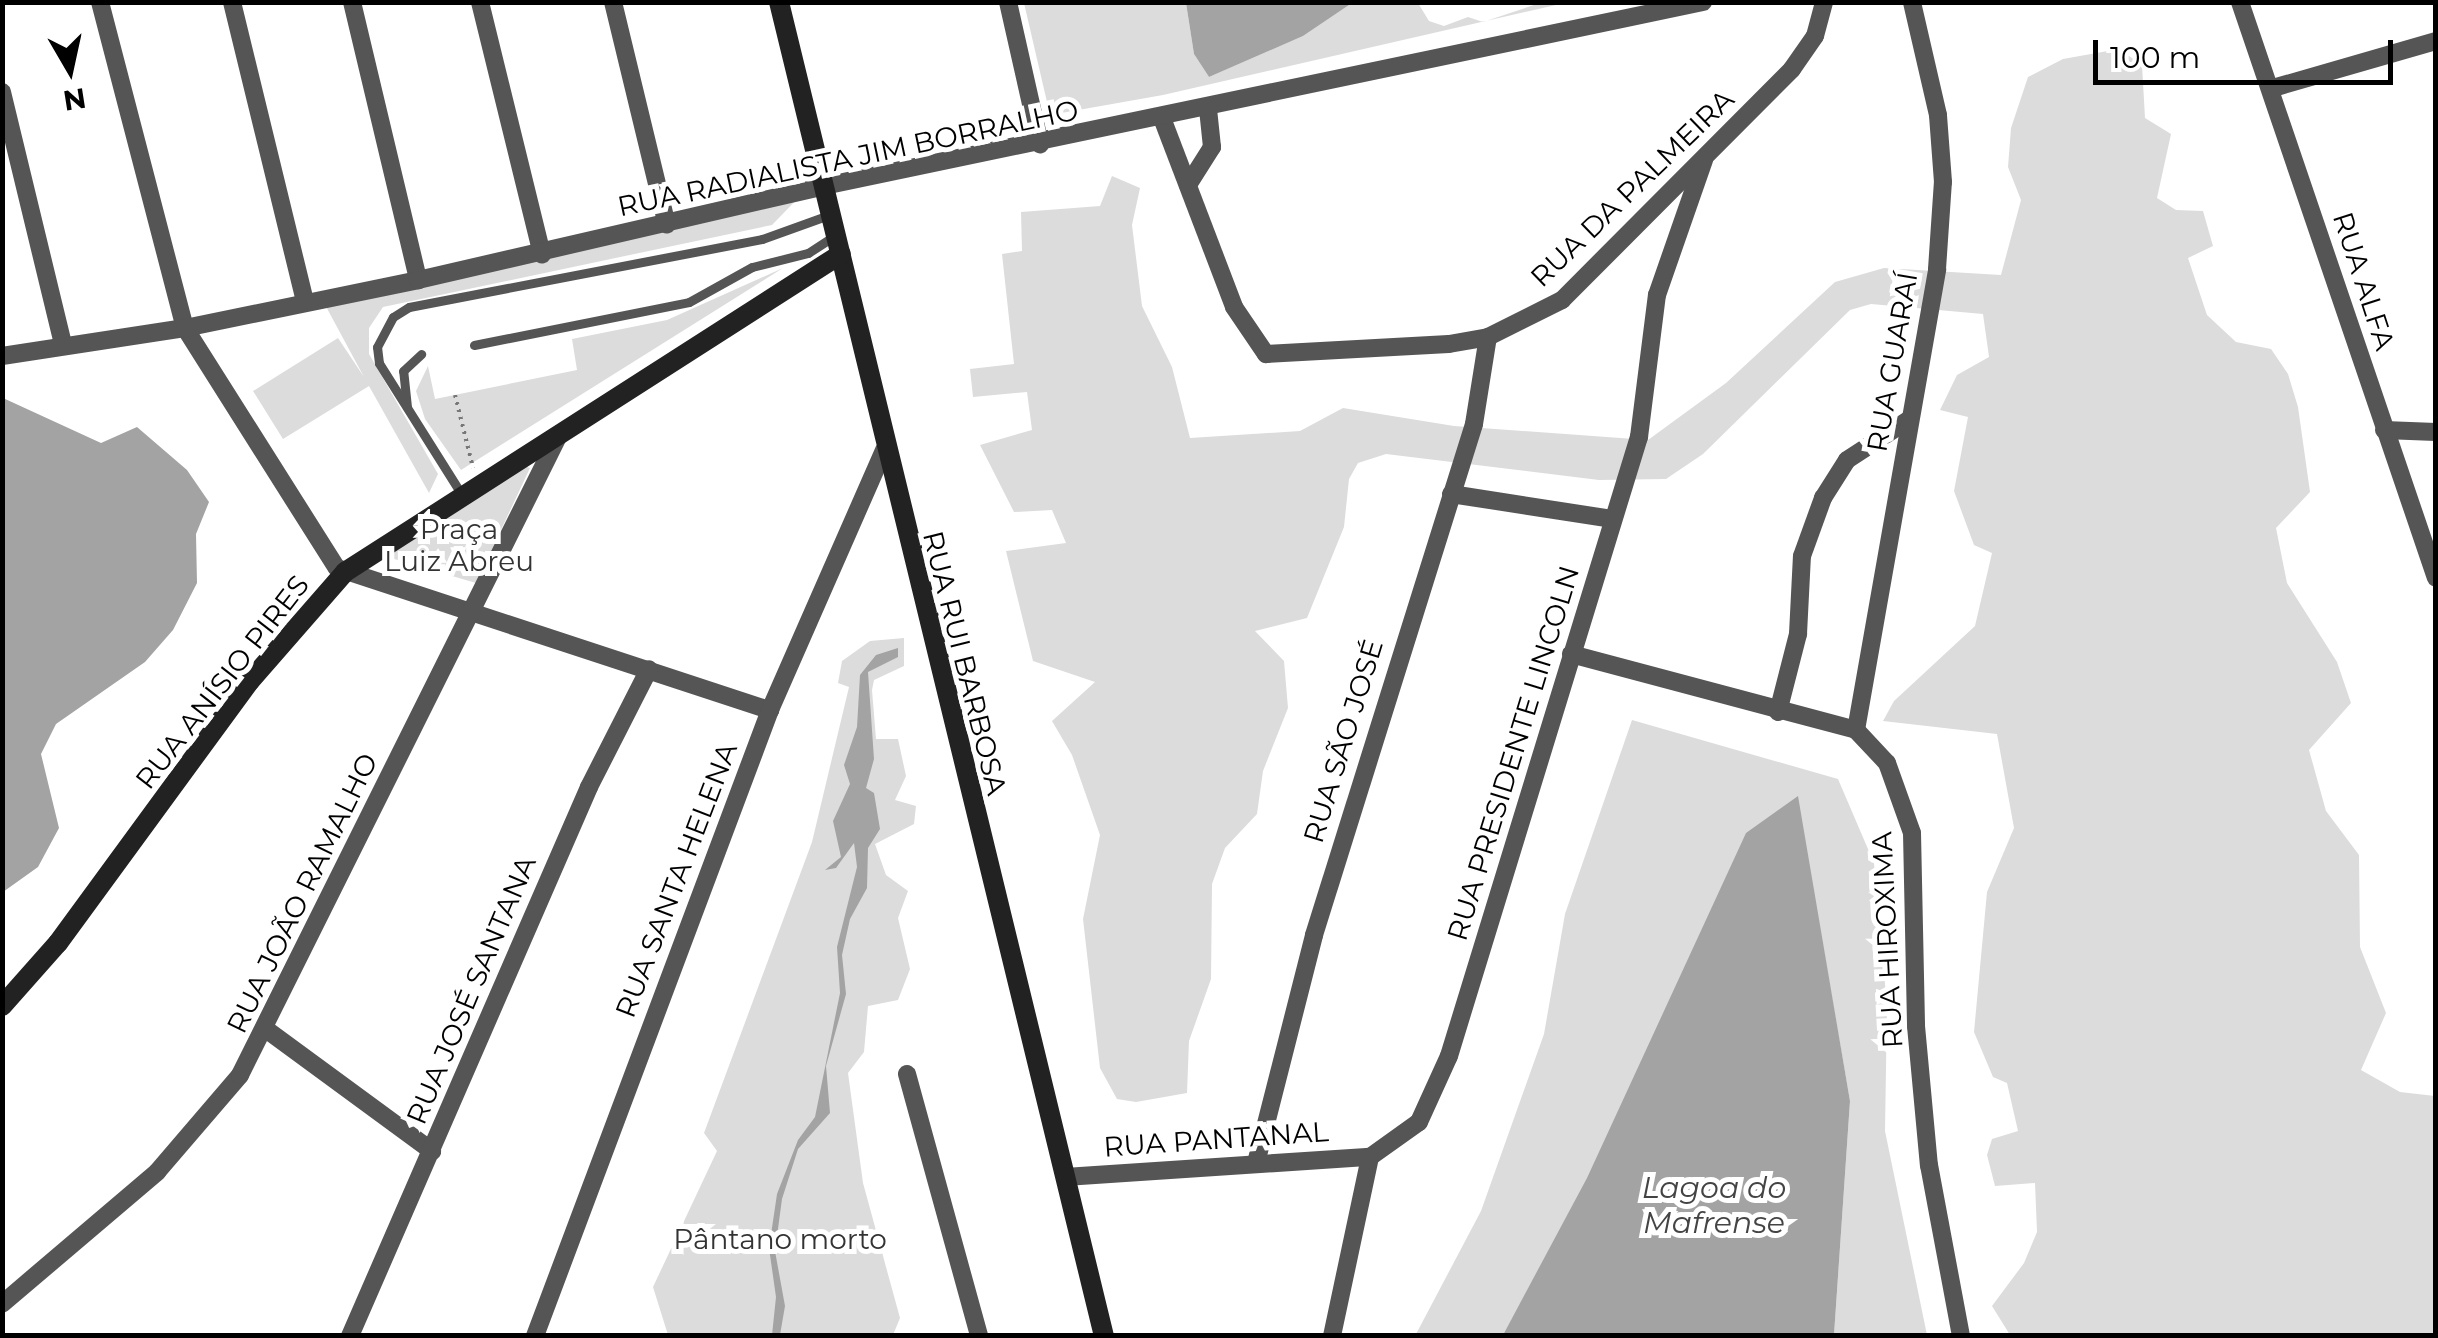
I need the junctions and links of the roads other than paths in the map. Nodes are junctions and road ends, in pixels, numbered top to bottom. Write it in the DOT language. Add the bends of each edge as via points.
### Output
graph roads {
  1 [pos="100,2"];
  2 [pos="232,2"];
  3 [pos="352,2"];
  4 [pos="480,2"];
  5 [pos="613,2"];
  6 [pos="780,2"];
  7 [pos="1008,2"];
  8 [pos="1703,2"];
  9 [pos="1824,2"];
  10 [pos="1912,2"];
  11 [pos="2240,2"];
  12 [pos="1677,5"];
  13 [pos="2436,40"];
  14 [pos="2273,88"];
  15 [pos="2,92"];
  16 [pos="1208,108"];
  17 [pos="1162,118"];
  18 [pos="1040,144"];
  19 [pos="1704,160"];
  20 [pos="1188,185"];
  21 [pos="824,186"];
  22 [pos="667,225"];
  23 [pos="836,234"];
  24 [pos="542,254"];
  25 [pos="808,254"];
  26 [pos="808,277"];
  27 [pos="418,280"];
  28 [pos="306,302"];
  29 [pos="184,328"];
  30 [pos="1488,337"];
  31 [pos="63,344"];
  32 [pos="474,345"];
  33 [pos="421,354"];
  34 [pos="2,356"];
  35 [pos="408,414"];
  36 [pos="1910,419"];
  37 [pos="2384,430"];
  38 [pos="2436,432"];
  39 [pos="558,437"];
  40 [pos="884,450"];
  41 [pos="470,490"];
  42 [pos="1450,494"];
  43 [pos="1613,519"];
  44 [pos="344,572"];
  45 [pos="2436,578"];
  46 [pos="473,612"];
  47 [pos="1571,654"];
  48 [pos="649,669"];
  49 [pos="770,710"];
  50 [pos="1778,712"];
  51 [pos="1856,730"];
  52 [pos="2,1006"];
  53 [pos="267,1030"];
  54 [pos="907,1074"];
  55 [pos="432,1150"];
  56 [pos="1370,1156"];
  57 [pos="1256,1163"];
  58 [pos="1065,1177"];
  59 [pos="2,1304"];
  60 [pos="350,1336"];
  61 [pos="534,1336"];
  62 [pos="980,1336"];
  63 [pos="1104,1336"];
  64 [pos="1332,1336"];
  65 [pos="1961,1336"];
  1 -- 29 [label="street"];
  2 -- 28 [label="street"];
  3 -- 27 [label="street"];
  4 -- 24 [label="street"];
  5 -- 22 [label="street"];
  6 -- 21 [label="street, RUA RUI BARBOSA"];
  7 -- 18 [label="street"];
  8 -- 12 [label="street, RUA RADIALISTA JIM BORRALHO"];
  9 -- 19 [label="street, RUA DA PALMEIRA" via="1802,56"];
  10 -- 36 [label="street, RUA GUARAÍ" via="1938,115 1943,182 1929,332"];
  11 -- 14 [label="street, RUA ALFA"];
  12 -- 16 [label="street, RUA RADIALISTA JIM BORRALHO"];
  13 -- 14 [label="street"];
  14 -- 37 [label="street, RUA ALFA"];
  15 -- 31 [label="street"];
  16 -- 17 [label="street, RUA RADIALISTA JIM BORRALHO"];
  16 -- 20 [label="street" via="1212,147"];
  17 -- 18 [label="street, RUA RADIALISTA JIM BORRALHO"];
  17 -- 20 [label="street, RUA DA PALMEIRA"];
  18 -- 21 [label="street, RUA RADIALISTA JIM BORRALHO"];
  19 -- 30 [label="street, RUA DA PALMEIRA" via="1562,300"];
  19 -- 43 [label="street, RUA PRESIDENTE LINCOLN" via="1657,295 1639,438"];
  20 -- 30 [label="street, RUA DA PALMEIRA" via="1234,307 1266,354 1318,356"];
  21 -- 22 [label="street, RUA RADIALISTA JIM BORRALHO"];
  21 -- 23 [label="street, RUA RUI BARBOSA"];
  22 -- 24 [label="street, RUA RADIALISTA JIM BORRALHO"];
  23 -- 25 [label="lane"];
  23 -- 26 [label="street, RUA ANÍSIO PIRES"];
  23 -- 35 [label="lane" via="762,239 409,307 384,330 377,347 387,382"];
  23 -- 40 [label="street, RUA RUI BARBOSA"];
  24 -- 27 [label="street, RUA RADIALISTA JIM BORRALHO"];
  25 -- 26 [label="lane"];
  25 -- 32 [label="lane" via="752,268 689,302"];
  26 -- 39 [label="street, RUA ANÍSIO PIRES"];
  27 -- 28 [label="street, RUA RADIALISTA JIM BORRALHO"];
  28 -- 29 [label="street, RUA RADIALISTA JIM BORRALHO"];
  29 -- 31 [label="street, RUA RADIALISTA JIM BORRALHO"];
  29 -- 44 [label="street" via="309,534"];
  30 -- 42 [label="street, RUA SÃO JOSÉ" via="1474,424"];
  31 -- 34 [label="street, RUA RADIALISTA JIM BORRALHO"];
  33 -- 35 [label="lane" via="403,371"];
  35 -- 41 [label="lane"];
  36 -- 50 [label="street" via="1847,460 1823,498 1802,556 1798,634"];
  36 -- 51 [label="street, RUA GUARAÍ"];
  37 -- 38 [label="street"];
  37 -- 45 [label="street, RUA ALFA"];
  39 -- 41 [label="street, RUA ANÍSIO PIRES"];
  39 -- 46 [label="street, RUA JOÃO RAMALHO"];
  40 -- 49 [label="street, RUA SANTA HELENA"];
  40 -- 58 [label="street, RUA RUI BARBOSA"];
  41 -- 44 [label="street, RUA ANÍSIO PIRES"];
  42 -- 43 [label="street"];
  42 -- 57 [label="street, RUA SÃO JOSÉ" via="1314,935"];
  43 -- 47 [label="street, RUA PRESIDENTE LINCOLN"];
  44 -- 46 [label="street"];
  44 -- 52 [label="street, RUA ANÍSIO PIRES" via="250,681 58,943"];
  46 -- 48 [label="street"];
  46 -- 53 [label="street, RUA JOÃO RAMALHO"];
  47 -- 50 [label="street"];
  47 -- 56 [label="street, RUA PRESIDENTE LINCOLN" via="1450,1056 1420,1122"];
  48 -- 49 [label="street"];
  48 -- 55 [label="street, RUA JOSÉ SANTANA" via="589,787"];
  49 -- 61 [label="street, RUA SANTA HELENA"];
  50 -- 51 [label="street"];
  51 -- 65 [label="street, RUA HIROXIMA" via="1892,773 1912,833 1916,1026 1929,1164"];
  53 -- 55 [label="street"];
  53 -- 59 [label="street, RUA JOÃO RAMALHO" via="198,1131"];
  54 -- 62 [label="street"];
  55 -- 60 [label="street, RUA JOSÉ SANTANA"];
  56 -- 57 [label="street, RUA PANTANAL"];
  56 -- 64 [label="street"];
  57 -- 58 [label="street, RUA PANTANAL"];
  58 -- 63 [label="street, RUA RUI BARBOSA"];
}
